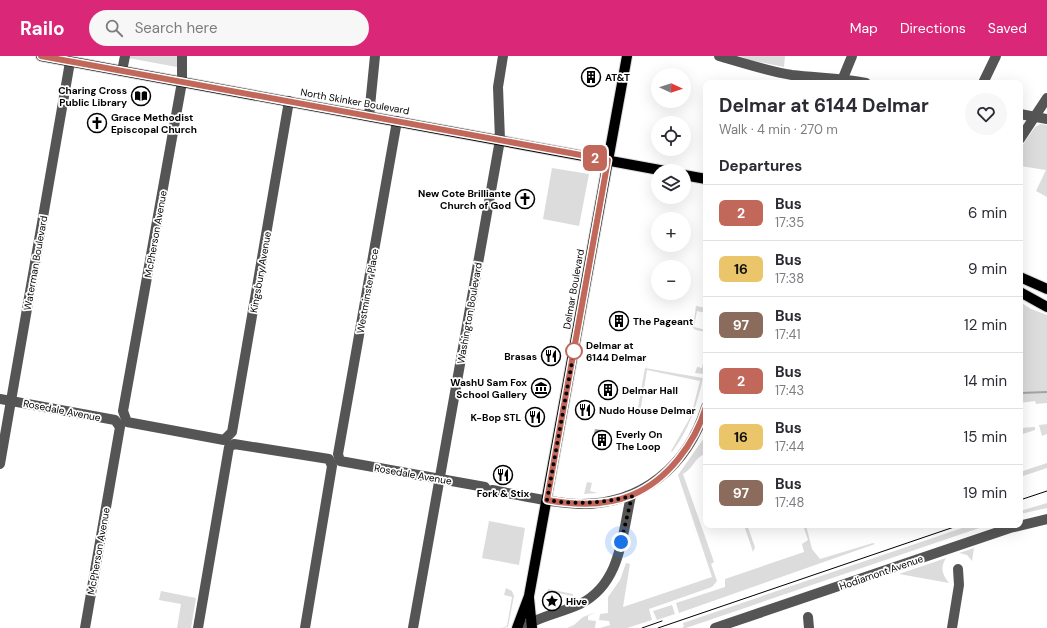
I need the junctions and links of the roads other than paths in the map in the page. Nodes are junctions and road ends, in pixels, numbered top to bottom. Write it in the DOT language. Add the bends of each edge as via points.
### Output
graph roads {
  1 [pos="41,56"];
  2 [pos="125,56"];
  3 [pos="182,56"];
  4 [pos="375,56"];
  5 [pos="503,56"];
  6 [pos="627,56"];
  7 [pos="720,56"];
  8 [pos="852,56"];
  9 [pos="996,56"];
  10 [pos="70,62"];
  11 [pos="122,71"];
  12 [pos="843,78"];
  13 [pos="852,80"];
  14 [pos="984,80"];
  15 [pos="182,82"];
  16 [pos="1047,98"];
  17 [pos="289,101"];
  18 [pos="1023,115"];
  19 [pos="369,116"];
  20 [pos="1034,118"];
  21 [pos="397,120"];
  22 [pos="1047,120"];
  23 [pos="1023,134"];
  24 [pos="500,140"];
  25 [pos="608,160"];
  26 [pos="651,168"];
  27 [pos="691,176"];
  28 [pos="703,178"];
  29 [pos="1023,278"];
  30 [pos="1047,289"];
  31 [pos="1023,294"];
  32 [pos="1047,307"];
  33 [pos="0,399"];
  34 [pos="12,400"];
  35 [pos="703,414"];
  36 [pos="120,427"];
  37 [pos="224,440"];
  38 [pos="0,464"];
  39 [pos="336,464"];
  40 [pos="440,478"];
  41 [pos="632,496"];
  42 [pos="547,500"];
  43 [pos="1047,519"];
  44 [pos="1023,525"];
  45 [pos="1010,528"];
  46 [pos="958,569"];
  47 [pos="529,596"];
  48 [pos="808,617"];
  49 [pos="532,625"];
  50 [pos="85,628"];
  51 [pos="198,628"];
  52 [pos="305,628"];
  53 [pos="413,628"];
  54 [pos="517,628"];
  55 [pos="521,628"];
  56 [pos="715,628"];
  57 [pos="809,628"];
  58 [pos="952,628"];
  1 -- 10 [label="main road, North Skinker Boulevard"];
  2 -- 11 [label="street"];
  3 -- 15 [label="street, McPherson Avenue"];
  4 -- 19 [label="street"];
  5 -- 24 [label="street, Washington Boulevard" via="498,87"];
  6 -- 25 [label="main road, Delmar Boulevard"];
  7 -- 12 [label="street" via="793,75"];
  8 -- 12 [label="street"];
  9 -- 14 [label="street"];
  10 -- 11 [label="main road, North Skinker Boulevard"];
  10 -- 34 [label="street, Waterman Boulevard"];
  11 -- 15 [label="main road, North Skinker Boulevard"];
  12 -- 13 [label="street"];
  15 -- 17 [label="main road, North Skinker Boulevard"];
  15 -- 37 [label="street, McPherson Avenue" via="122,411 127,422"];
  16 -- 20 [label="street"];
  17 -- 19 [label="main road, North Skinker Boulevard"];
  17 -- 37 [label="street, Kingsbury Avenue" via="232,432"];
  18 -- 20 [label="street"];
  19 -- 21 [label="main road, North Skinker Boulevard"];
  20 -- 22 [label="street"];
  20 -- 23 [label="street"];
  21 -- 24 [label="main road, North Skinker Boulevard"];
  21 -- 39 [label="street, Westminster Place"];
  24 -- 25 [label="main road, North Skinker Boulevard"];
  24 -- 40 [label="street, Washington Boulevard"];
  25 -- 26 [label="main road, North Skinker Boulevard"];
  25 -- 42 [label="main road, Delmar Boulevard"];
  27 -- 28 [label="main road"];
  29 -- 30 [label="main road"];
  31 -- 32 [label="main road"];
  33 -- 34 [label="street, Rosedale Avenue"];
  34 -- 36 [label="street, Rosedale Avenue" via="115,420"];
  34 -- 38 [label="street, Waterman Boulevard"];
  35 -- 41 [label="street, Rosedale Avenue" via="692,440 678,460 661,476"];
  36 -- 50 [label="street, McPherson Avenue"];
  39 -- 40 [label="street, Rosedale Avenue"];
  39 -- 51 [label="street, Rosedale Avenue" via="329,459 234,444 229,447"];
  39 -- 52 [label="street, Westminster Place"];
  40 -- 42 [label="street, Rosedale Avenue"];
  40 -- 53 [label="street, Washington Boulevard"];
  41 -- 42 [label="street, Rosedale Avenue" via="591,503"];
  41 -- 49 [label="street" via="616,563 602,588 582,603"];
  42 -- 47 [label="main road, Delmar Boulevard"];
  43 -- 44 [label="street, Hodiamont Avenue"];
  45 -- 56 [label="street, Hodiamont Avenue"];
  46 -- 58 [label="street" via="959,585"];
  47 -- 49 [label="main road, Delmar Boulevard"];
  47 -- 54 [label="main road, Delmar Boulevard"];
  48 -- 57 [label="street"];
  49 -- 55 [label="street"];
}
